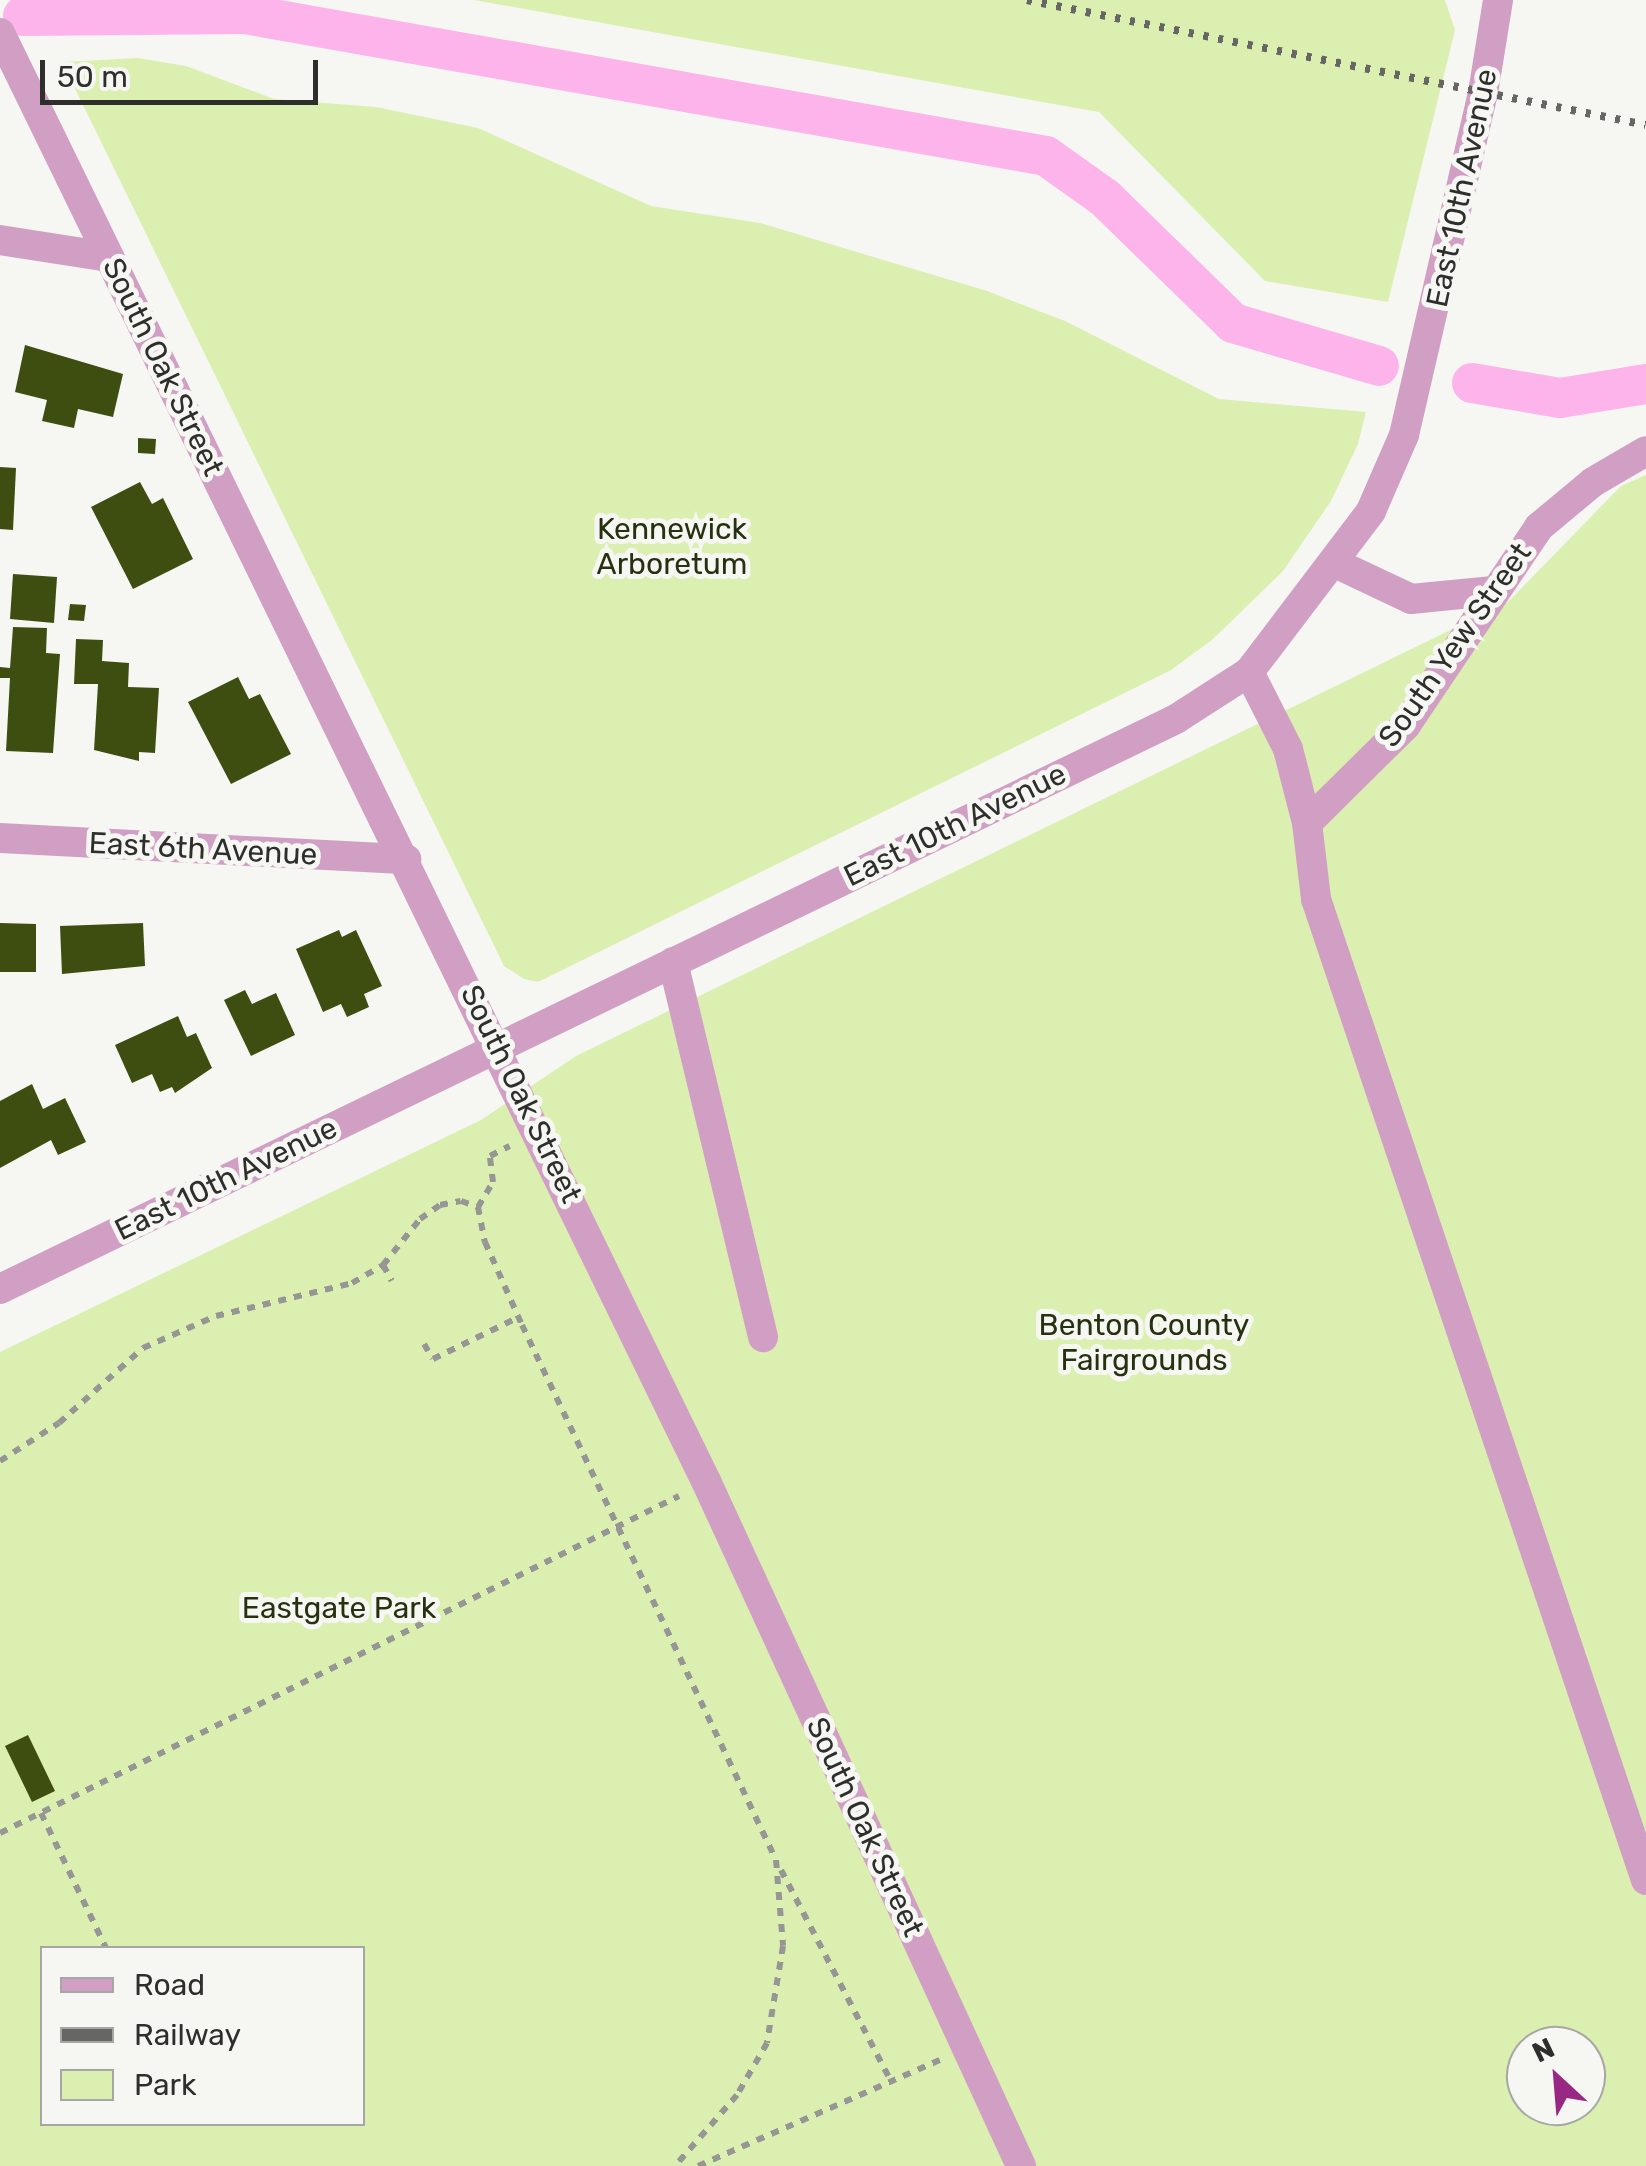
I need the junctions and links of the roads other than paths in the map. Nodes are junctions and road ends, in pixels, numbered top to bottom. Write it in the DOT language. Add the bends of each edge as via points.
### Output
graph roads {
  1 [pos="1484,0"];
  2 [pos="1498,0"];
  3 [pos="0,32"];
  4 [pos="1493,33"];
  5 [pos="0,240"];
  6 [pos="109,256"];
  7 [pos="1646,450"];
  8 [pos="1335,563"];
  9 [pos="1490,591"];
  10 [pos="1249,672"];
  11 [pos="1307,824"];
  12 [pos="0,838"];
  13 [pos="406,859"];
  14 [pos="672,962"];
  15 [pos="498,1046"];
  16 [pos="0,1289"];
  17 [pos="763,1337"];
  18 [pos="1646,1880"];
  19 [pos="1021,2166"];
  1 -- 4 [label="street"];
  2 -- 4 [label="street, East 10th Avenue"];
  3 -- 6 [label="street, South Oak Street"];
  4 -- 8 [label="street, East 10th Avenue" via="1404,435 1371,511"];
  5 -- 6 [label="street"];
  6 -- 13 [label="street, South Oak Street"];
  7 -- 9 [label="street, South Yew Street" via="1539,527"];
  8 -- 9 [label="street" via="1411,599"];
  8 -- 10 [label="street, East 10th Avenue"];
  9 -- 11 [label="street, South Yew Street" via="1406,724"];
  10 -- 11 [label="street" via="1288,749"];
  10 -- 14 [label="street, East 10th Avenue" via="1176,719"];
  11 -- 18 [label="street" via="1316,899"];
  12 -- 13 [label="street, East 6th Avenue"];
  13 -- 15 [label="street, South Oak Street"];
  14 -- 15 [label="street, East 10th Avenue"];
  14 -- 17 [label="street"];
  15 -- 16 [label="street, East 10th Avenue"];
  15 -- 19 [label="street, South Oak Street"];
}
